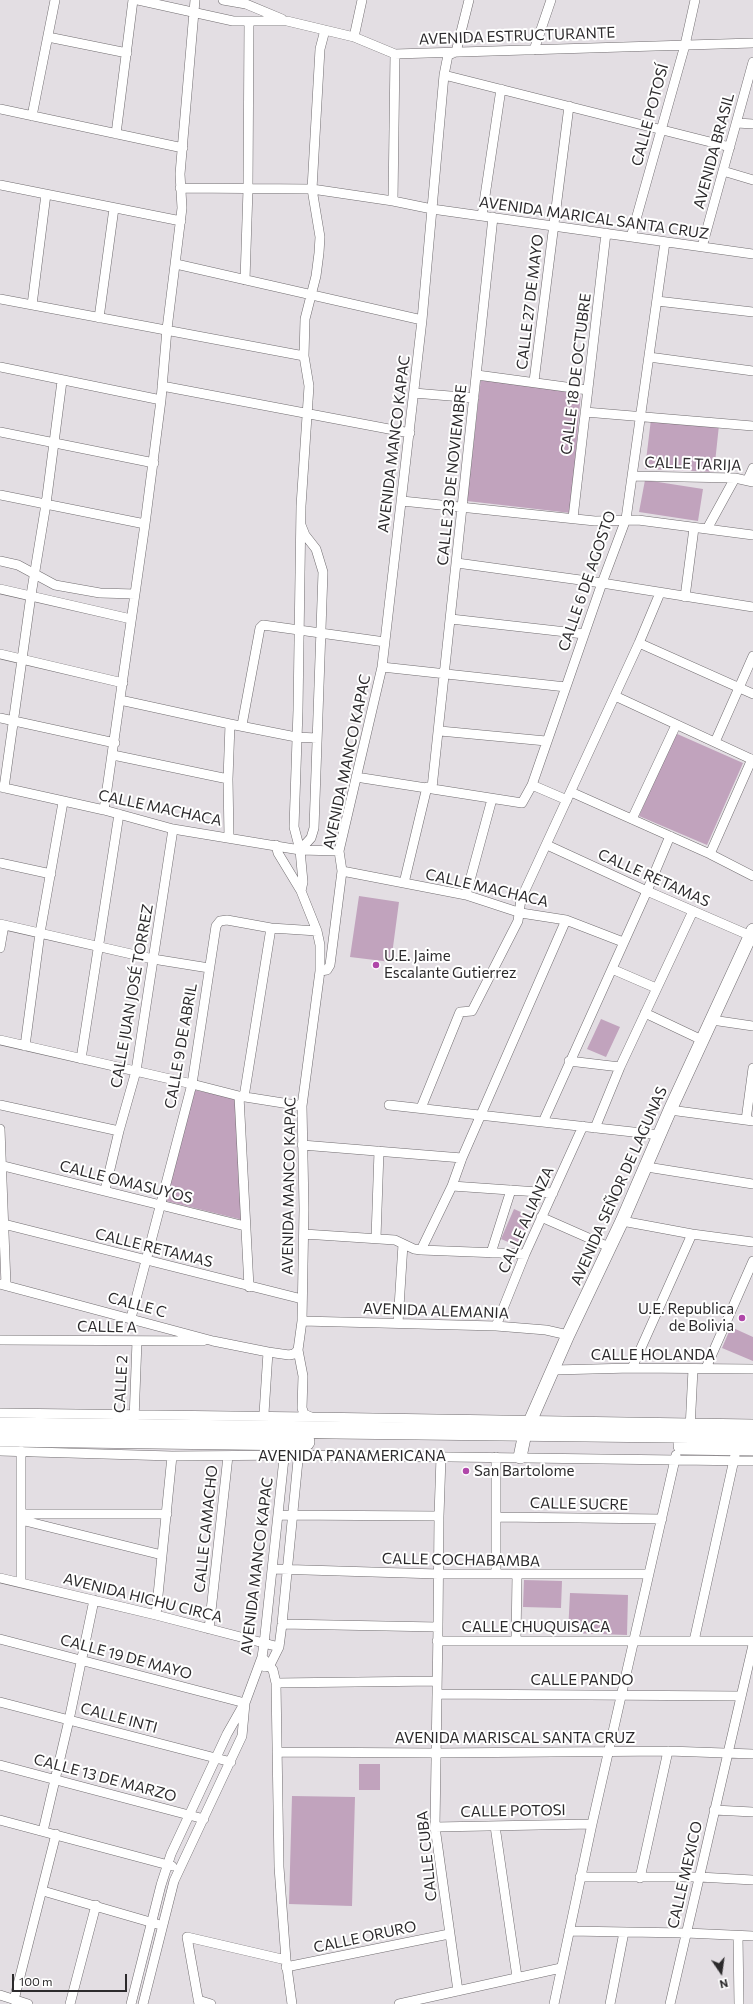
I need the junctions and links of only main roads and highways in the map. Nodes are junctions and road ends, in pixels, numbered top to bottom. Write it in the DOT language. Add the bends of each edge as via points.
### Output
graph roads {
  1 [pos="0,1426"];
  2 [pos="753,1435"];
  3 [pos="0,1438"];
  4 [pos="296,1439"];
  5 [pos="683,1441"];
  6 [pos="741,1452"];
  1 -- 4 [label="highway, AVENIDA PANAMERICANA" via="134,1421 263,1422"];
  2 -- 5 [label="highway, AVENIDA PANAMERICANA"];
  3 -- 4 [label="highway, AVENIDA PANAMERICANA"];
  4 -- 5 [label="highway, AVENIDA PANAMERICANA"];
  5 -- 6 [label="highway, AVENIDA PANAMERICANA"];
}
